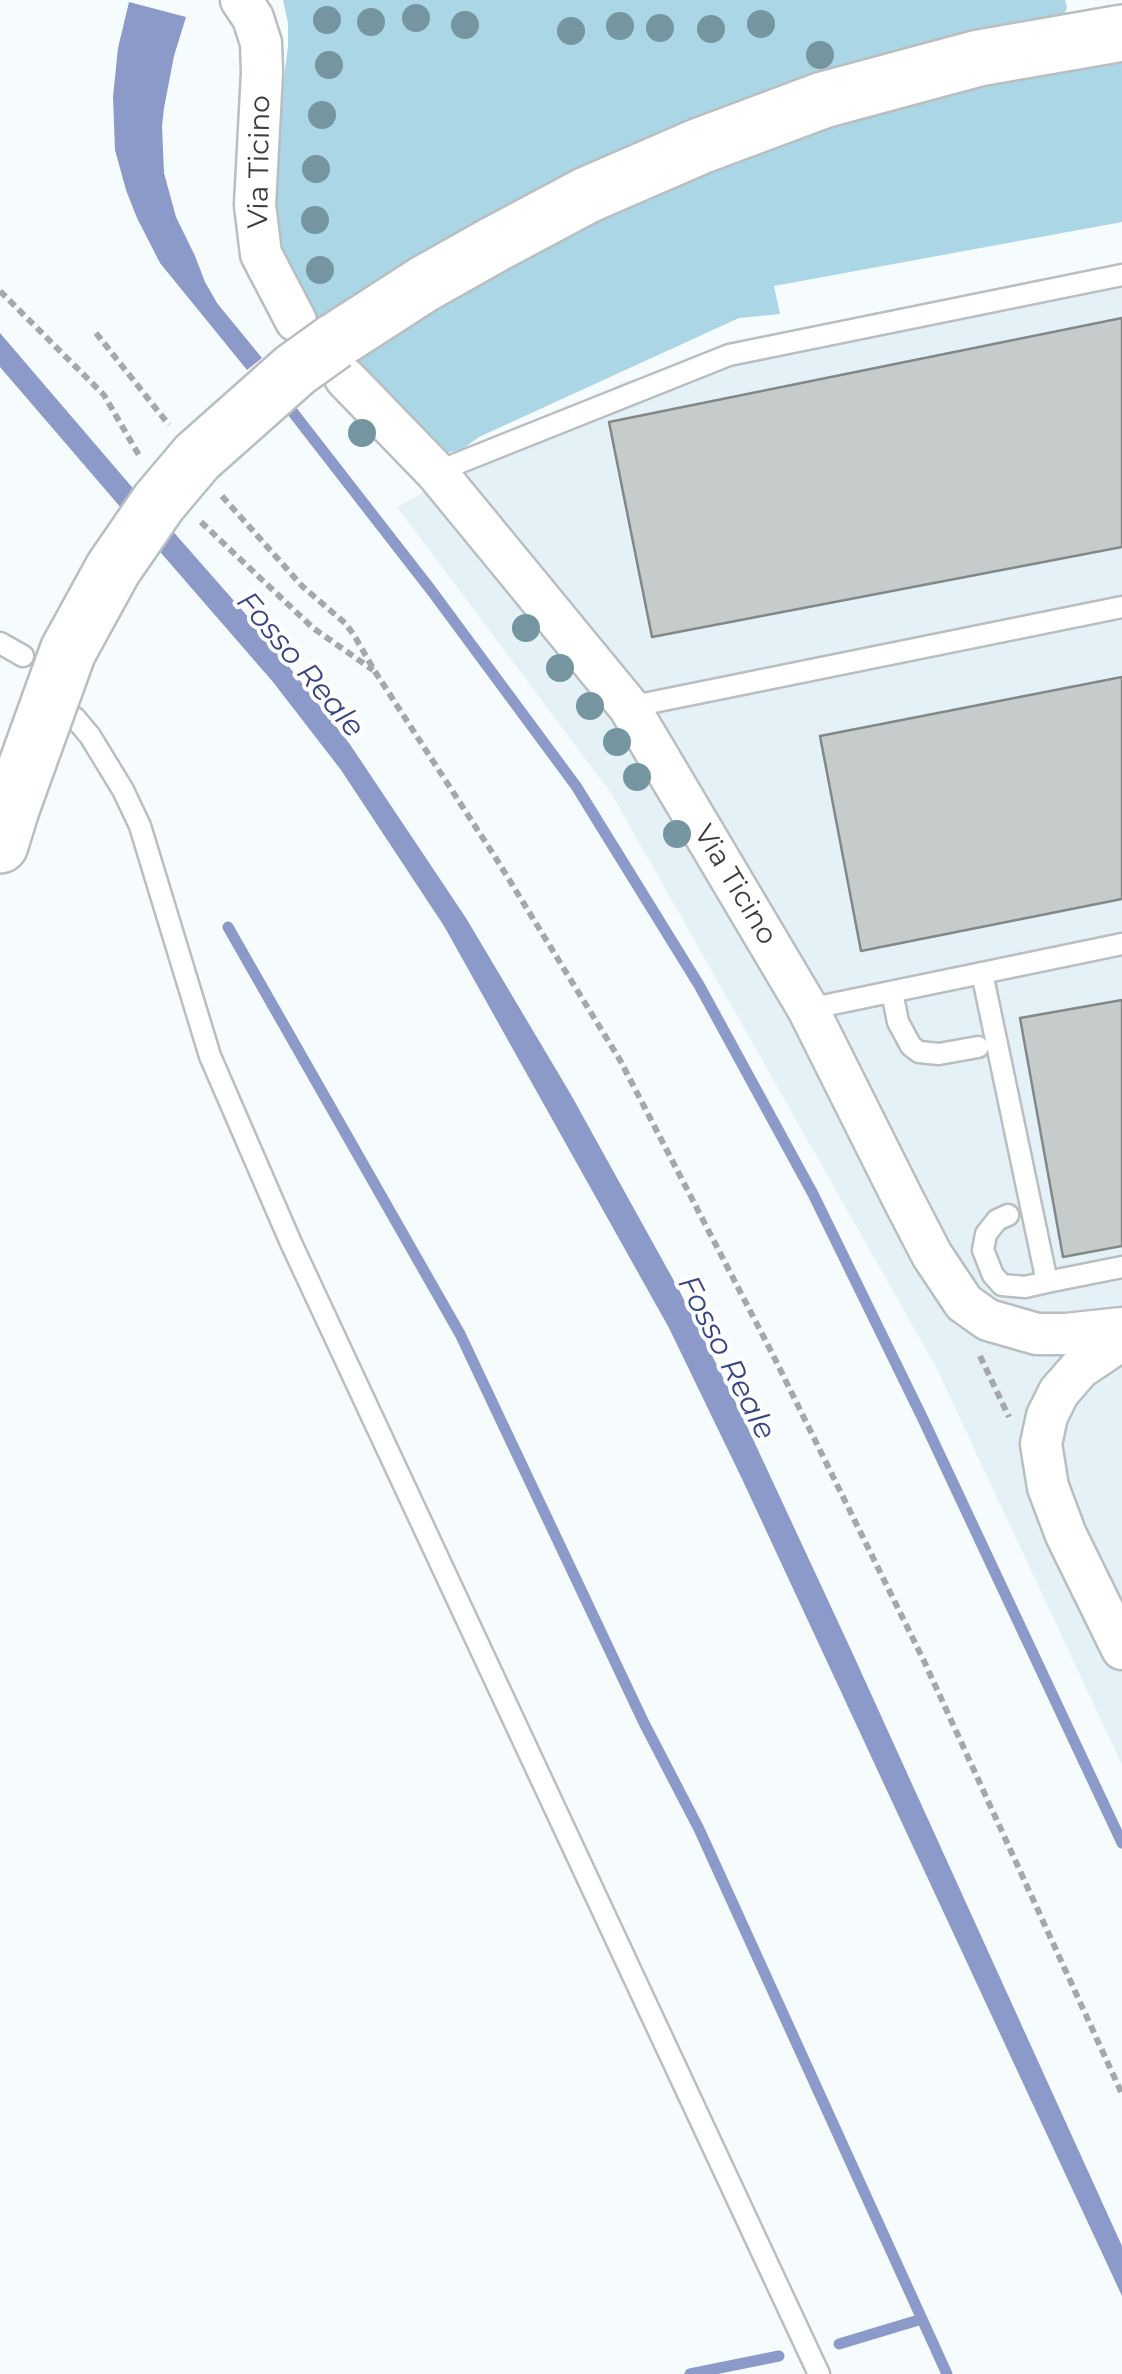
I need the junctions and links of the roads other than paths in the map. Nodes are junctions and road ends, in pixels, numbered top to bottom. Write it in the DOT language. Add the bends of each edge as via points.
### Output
graph roads {
  1 [pos="241,0"];
  2 [pos="1122,33"];
  3 [pos="1122,275"];
  4 [pos="325,347"];
  5 [pos="436,472"];
  6 [pos="1122,606"];
  7 [pos="0,643"];
  8 [pos="23,656"];
  9 [pos="629,707"];
  10 [pos="76,718"];
  11 [pos="6,827"];
  12 [pos="1122,944"];
  13 [pos="982,973"];
  14 [pos="892,992"];
  15 [pos="808,1009"];
  16 [pos="978,1046"];
  17 [pos="1008,1215"];
  18 [pos="1122,1267"];
  19 [pos="1047,1282"];
  20 [pos="1122,1328"];
  21 [pos="1122,1340"];
  22 [pos="1122,1649"];
  23 [pos="819,2374"];
  1 -- 4 [label="street, Via Ticino" via="261,43 255,205 261,254"];
  2 -- 4 [label="highway" via="979,58 823,100 700,146 495,244"];
  3 -- 5 [label="lane" via="730,354"];
  4 -- 5 [label="street, Via Ticino"];
  4 -- 11 [label="highway, bridge" via="197,458 113,569 68,651"];
  5 -- 9 [label="street, Via Ticino"];
  6 -- 9 [label="lane"];
  7 -- 8 [label="lane"];
  9 -- 15 [label="street, Via Ticino"];
  10 -- 23 [label="lane" via="140,826 210,1056 291,1243"];
  12 -- 13 [label="lane"];
  13 -- 14 [label="lane"];
  13 -- 19 [label="lane"];
  14 -- 15 [label="lane"];
  14 -- 16 [label="lane" via="898,1022 919,1052"];
  15 -- 20 [label="street, Via Ticino" via="932,1255 964,1303 988,1320 1037,1334"];
  17 -- 19 [label="lane" via="986,1234 983,1250 992,1275 1002,1285"];
  18 -- 19 [label="lane"];
  21 -- 22 [label="street" via="1080,1368 1059,1392 1040,1444 1066,1535"];
}
